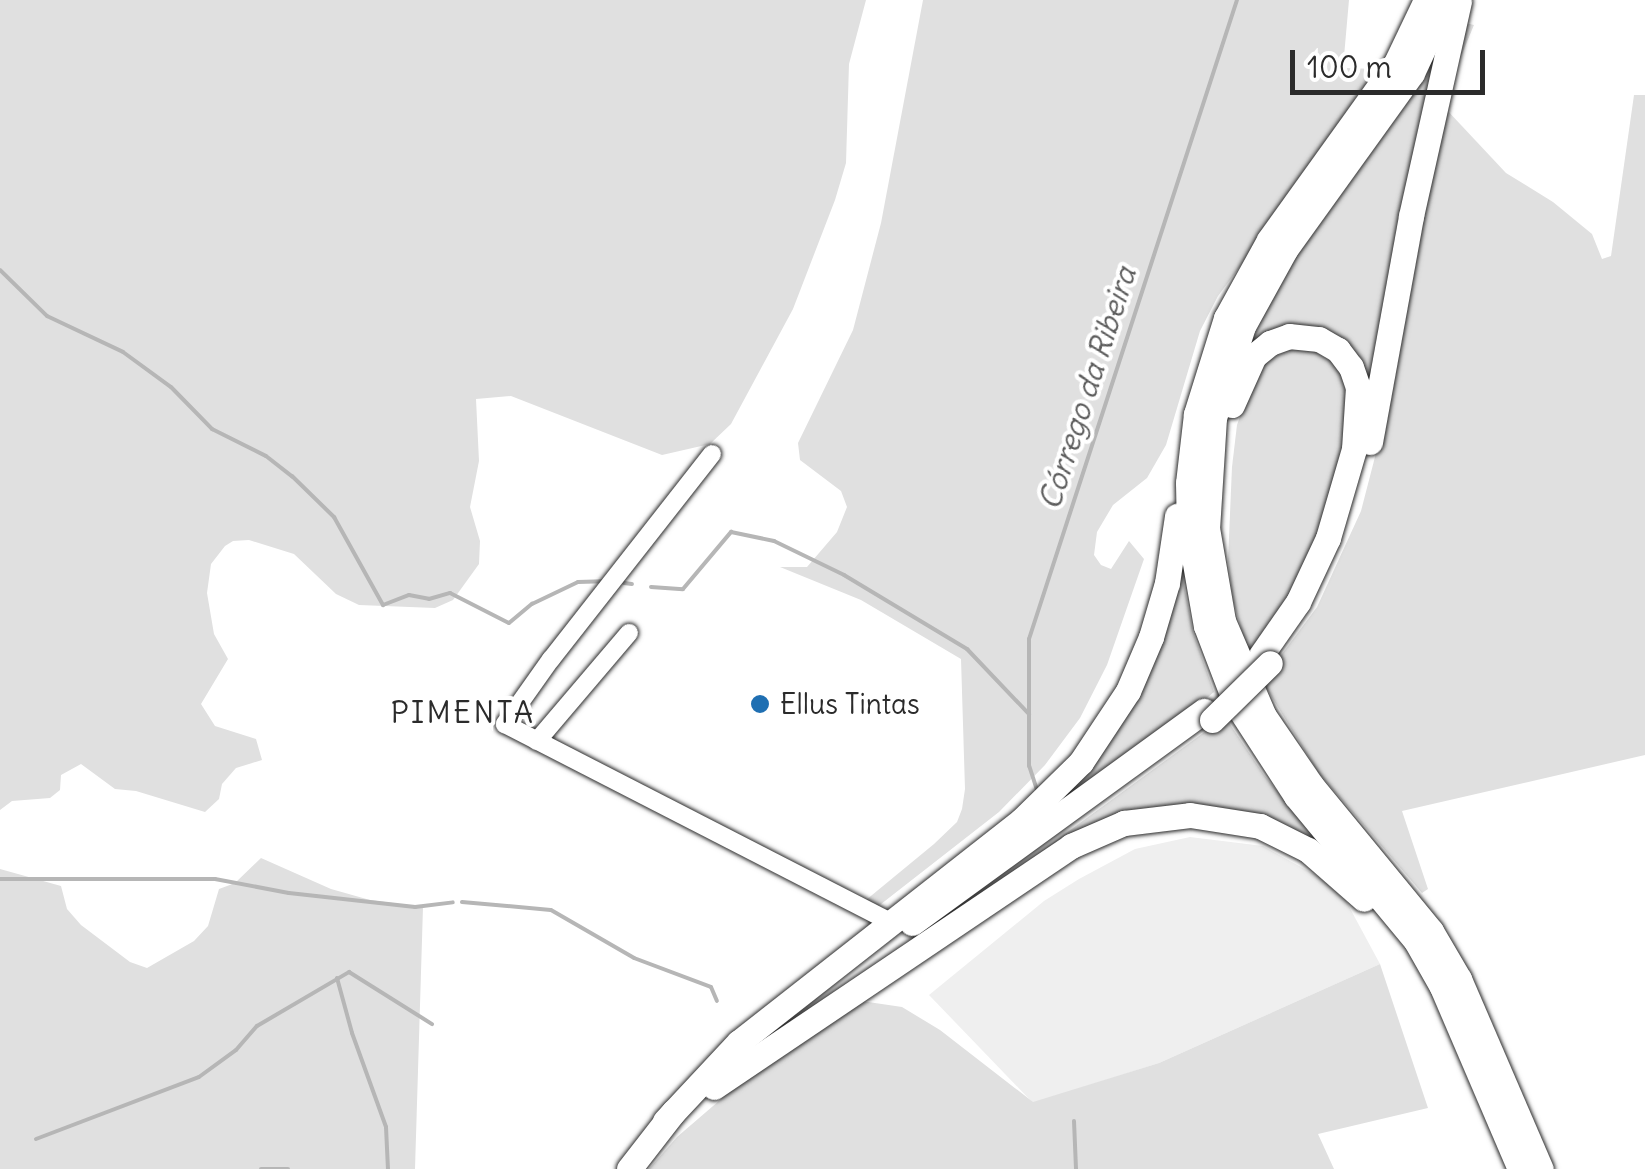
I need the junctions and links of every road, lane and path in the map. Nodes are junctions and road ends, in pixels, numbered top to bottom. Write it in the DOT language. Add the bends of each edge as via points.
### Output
graph roads {
  1 [pos="1426,0"];
  2 [pos="1446,0"];
  3 [pos="1459,0"];
  4 [pos="1204,380"];
  5 [pos="712,454"];
  6 [pos="630,634"];
  7 [pos="1228,636"];
  8 [pos="1265,659"];
  9 [pos="1208,715"];
  10 [pos="537,740"];
  11 [pos="889,921"];
  12 [pos="714,1087"];
  13 [pos="665,1121"];
  14 [pos="1502,1128"];
  15 [pos="629,1169"];
  16 [pos="1520,1169"];
  17 [pos="1541,1169"];
  1 -- 4 [label="highway" via="1396,63 1255,263"];
  2 -- 7 [label="highway" via="1412,73 1284,250 1232,354 1214,418 1206,494 1212,573"];
  3 -- 8 [label="highway" via="1359,490 1320,589"];
  4 -- 11 [label="highway" via="1183,447 1160,610 1113,716 1044,801"];
  4 -- 14 [label="highway" via="1189,460 1188,529 1199,599 1224,678 1277,770 1423,953"];
  5 -- 10 [label="street" via="505,724"];
  6 -- 10 [label="street"];
  7 -- 8 [label="highway" via="1219,572 1227,426 1248,364 1262,349 1280,339 1319,339 1346,358 1356,377 1350,468 1322,555"];
  7 -- 17 [label="highway" via="1292,760 1446,954"];
  8 -- 9 [label="highway, bridge"];
  9 -- 12 [label="highway"];
  9 -- 13 [label="highway" via="755,1036"];
  10 -- 11 [label="street"];
  11 -- 13 [label="highway" via="739,1042"];
  12 -- 14 [label="highway" via="1070,846 1124,823 1190,815 1276,833 1317,856 1357,892 1420,973"];
  12 -- 15 [label="highway"];
  13 -- 15 [label="highway"];
  14 -- 16 [label="highway"];
}
